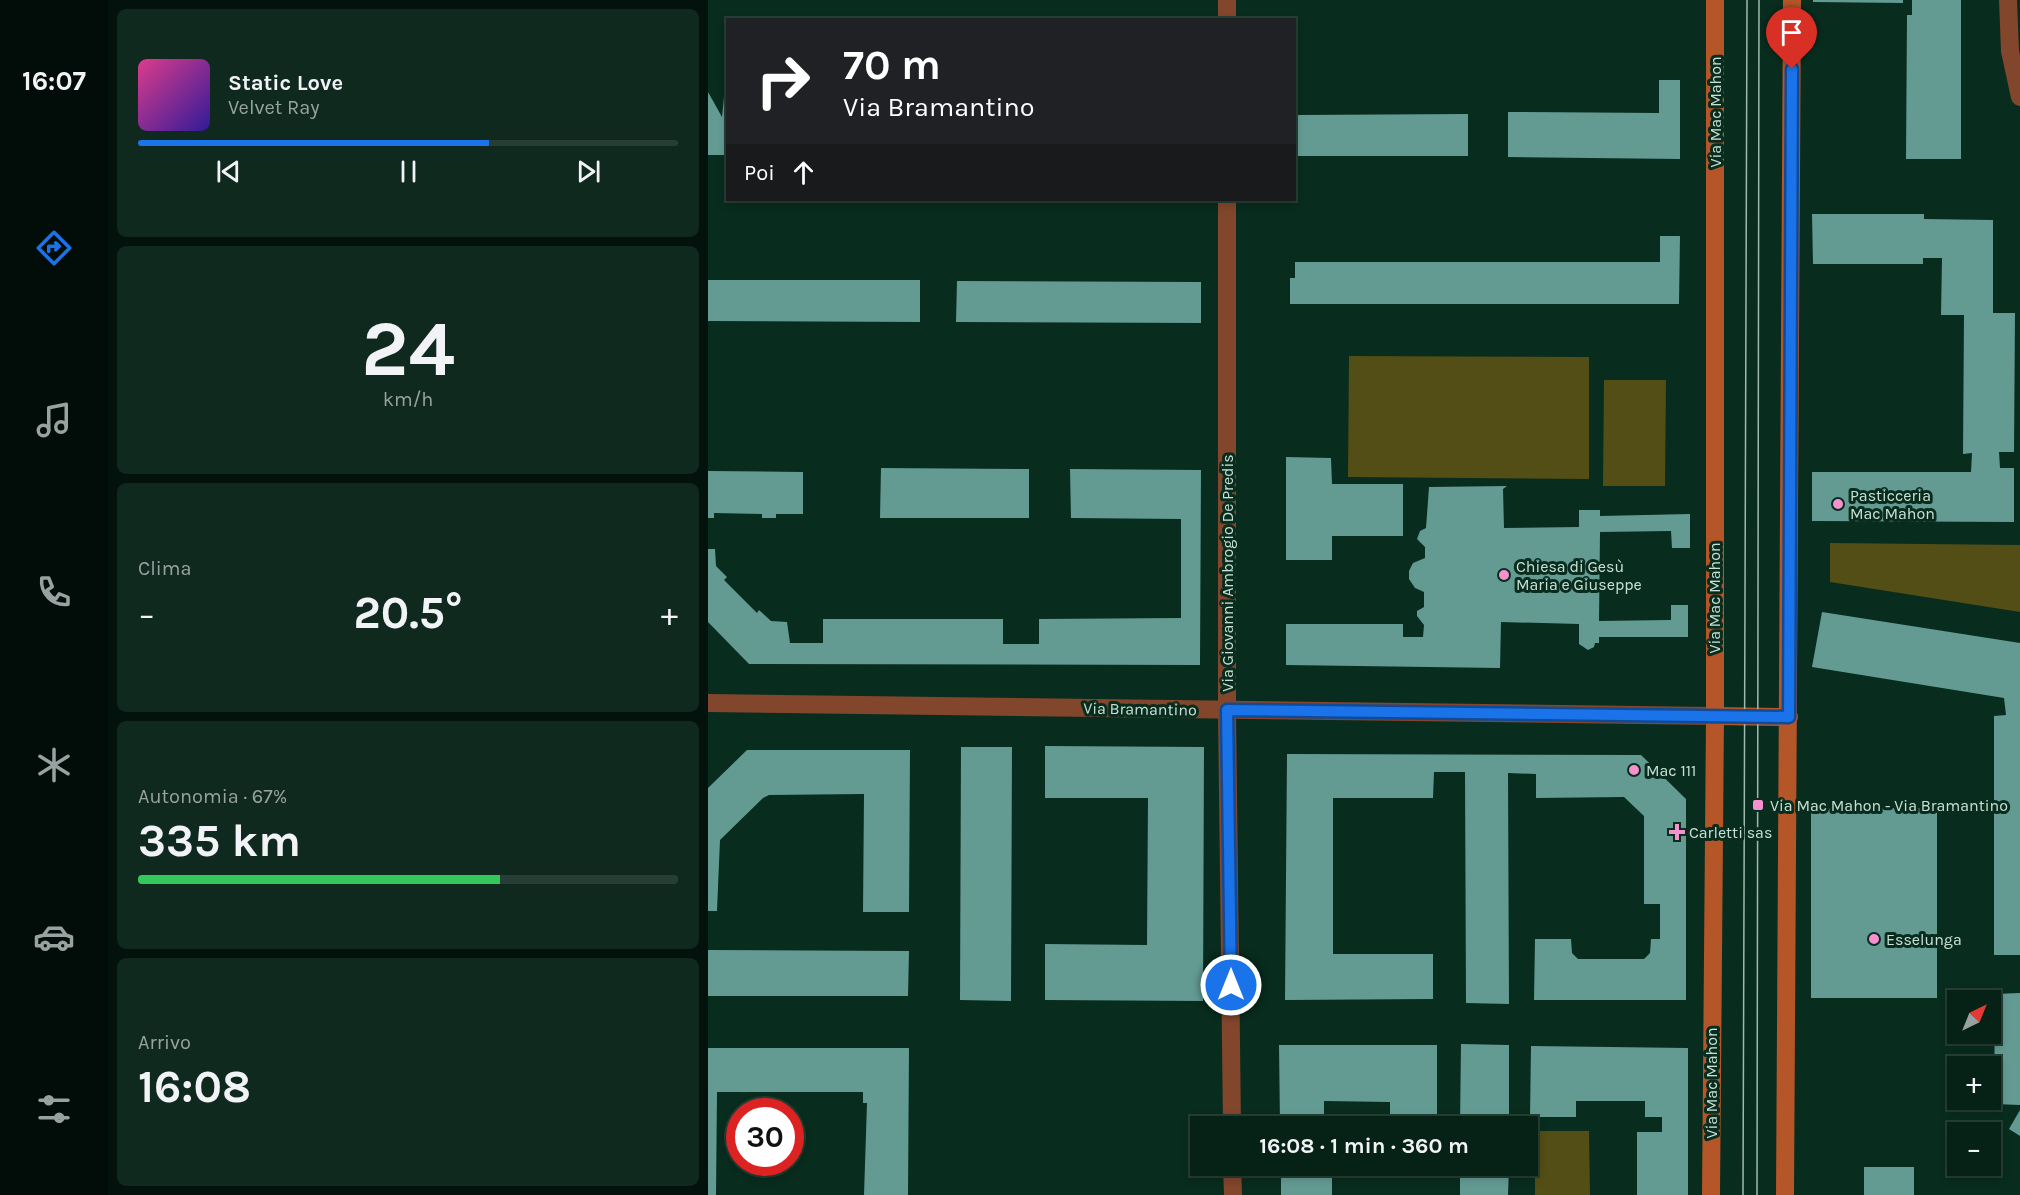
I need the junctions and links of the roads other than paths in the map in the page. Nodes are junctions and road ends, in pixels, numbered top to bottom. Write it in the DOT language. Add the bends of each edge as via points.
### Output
graph roads {
  1 [pos="1227,0"];
  2 [pos="1715,0"];
  3 [pos="1792,0"];
  4 [pos="2008,0"];
  5 [pos="1227,18"];
  6 [pos="2020,97"];
  7 [pos="1227,201"];
  8 [pos="708,704"];
  9 [pos="1227,710"];
  10 [pos="1715,716"];
  11 [pos="1789,717"];
  12 [pos="1232,1116"];
  13 [pos="1232,1176"];
  14 [pos="1233,1195"];
  15 [pos="1711,1195"];
  16 [pos="1785,1195"];
  1 -- 5 [label="street"];
  2 -- 10 [label="main road, Via Mac Mahon"];
  3 -- 11 [label="main road"];
  4 -- 6 [label="street" via="2010,51"];
  7 -- 9 [label="street, Via Giovanni Ambrogio De Predis"];
  8 -- 9 [label="street, Via Bramantino"];
  9 -- 10 [label="street, Via Bramantino"];
  9 -- 12 [label="street, Via Giovanni Ambrogio De Predis"];
  10 -- 11 [label="main road"];
  10 -- 15 [label="main road, Via Mac Mahon"];
  11 -- 16 [label="main road"];
  13 -- 14 [label="street"];
}
